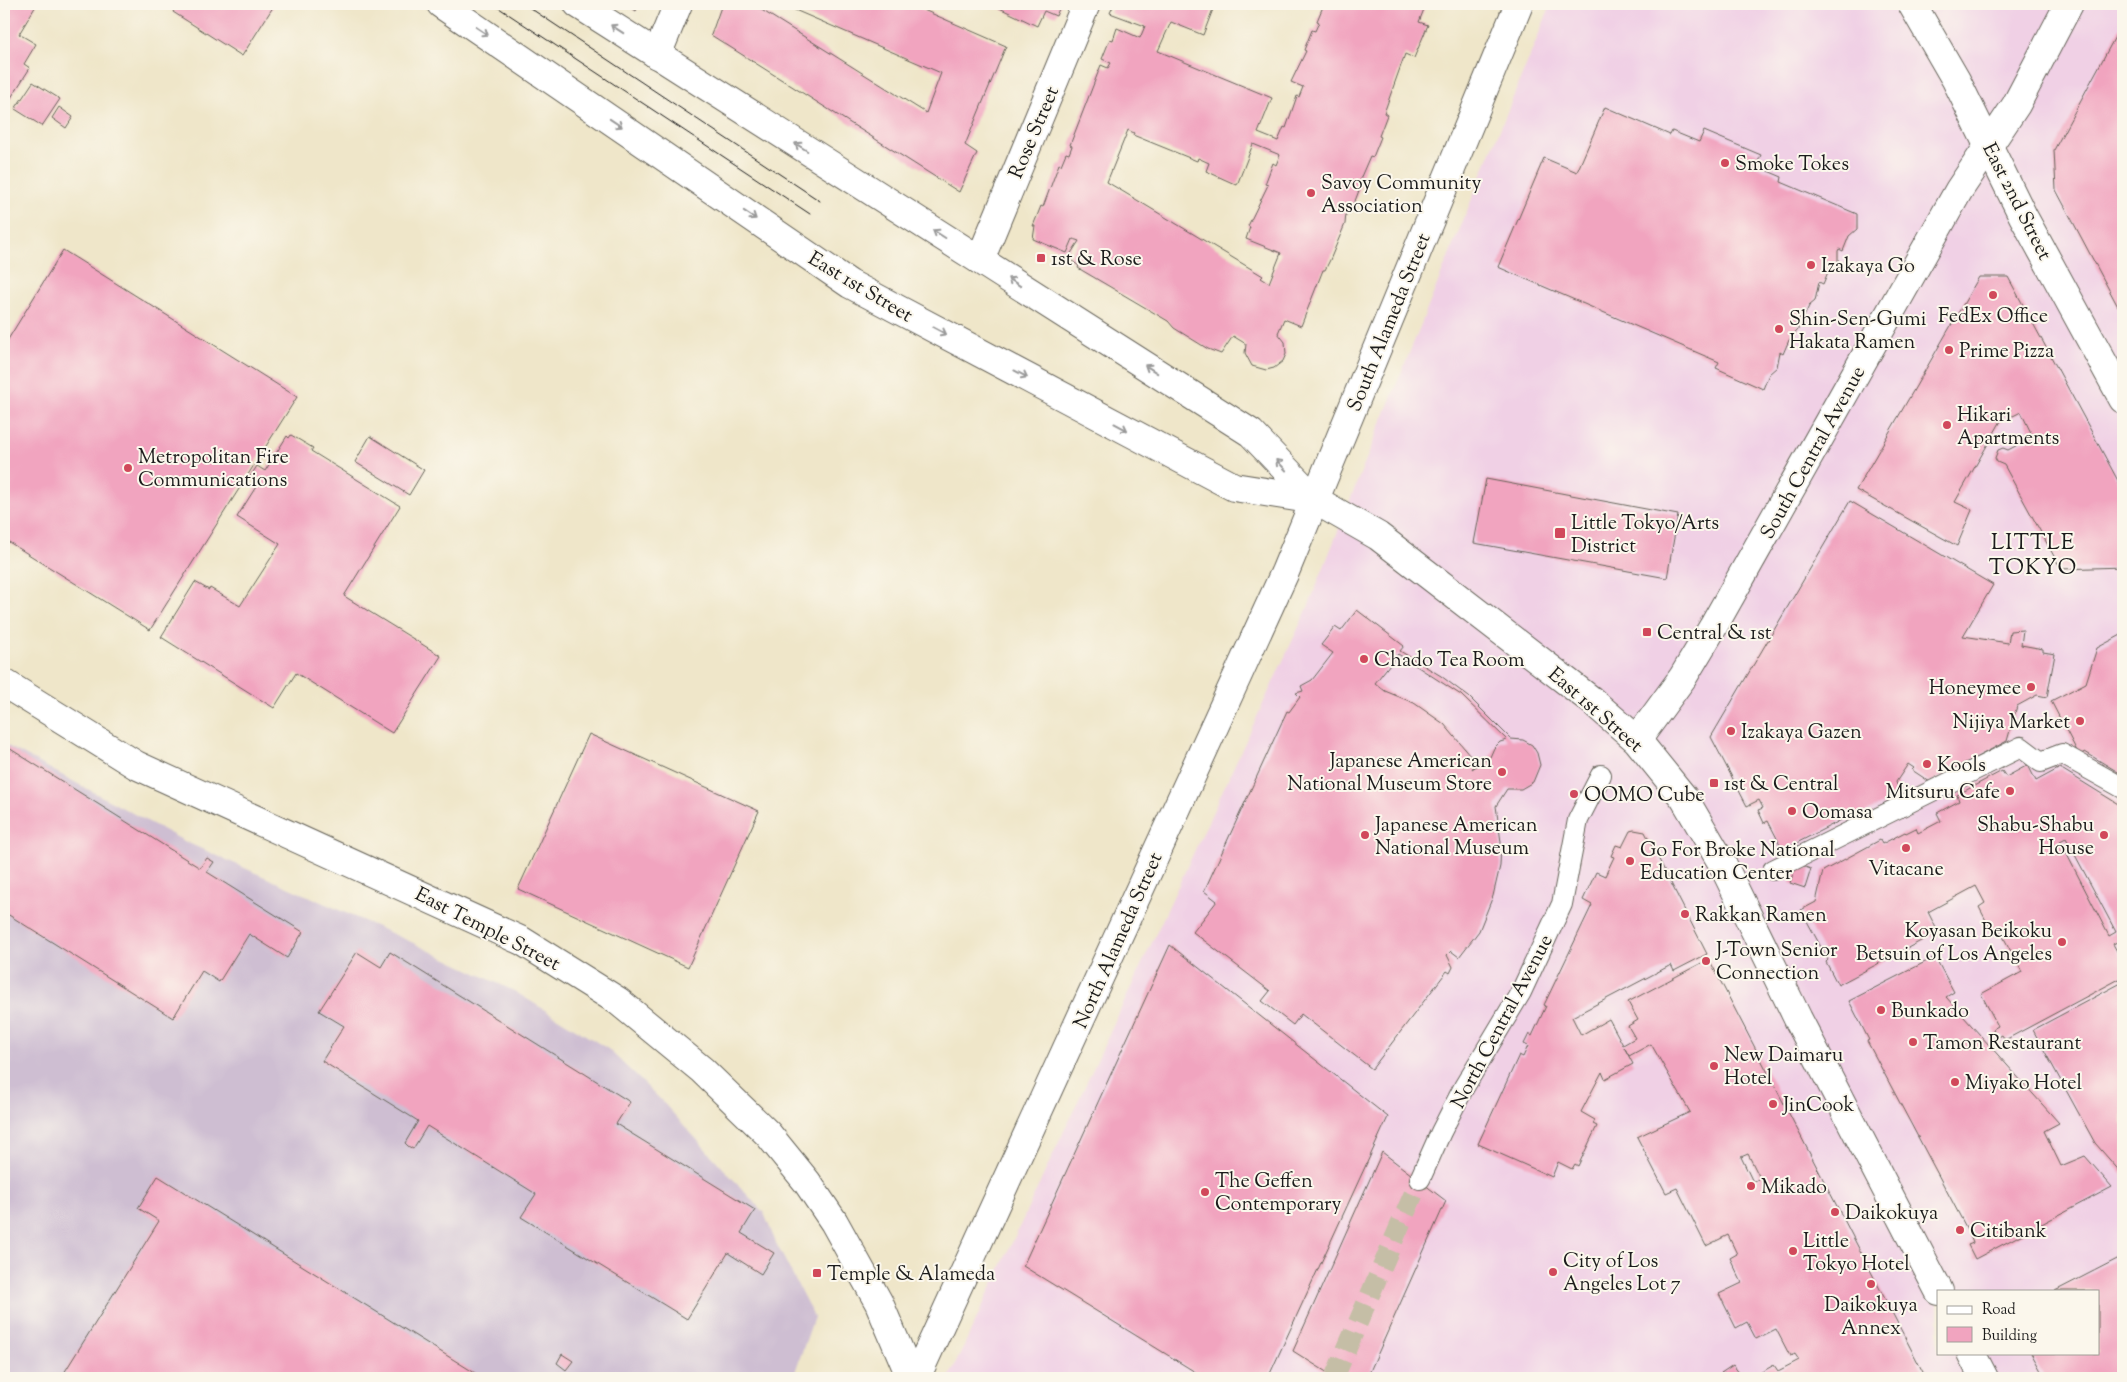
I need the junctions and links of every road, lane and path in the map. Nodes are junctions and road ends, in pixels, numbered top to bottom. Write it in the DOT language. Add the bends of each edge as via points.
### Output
graph roads {
  1 [pos="442,4"];
  2 [pos="578,4"];
  3 [pos="678,4"];
  4 [pos="1086,4"];
  5 [pos="1519,4"];
  6 [pos="1912,4"];
  7 [pos="2069,4"];
  8 [pos="657,55"];
  9 [pos="1989,144"];
  10 [pos="980,260"];
  11 [pos="2123,399"];
  12 [pos="1315,500"];
  13 [pos="4,683"];
  14 [pos="1637,740"];
  15 [pos="1601,775"];
  16 [pos="2123,788"];
  17 [pos="1773,870"];
  18 [pos="1420,1179"];
  19 [pos="1938,1290"];
  20 [pos="1972,1354"];
  21 [pos="910,1378"];
  22 [pos="916,1378"];
  23 [pos="1984,1378"];
  1 -- 12 [label="main road, East 1st Street, one-way" via="850,284 1234,487"];
  8 -- 2 [label="main road, East 1st Street, one-way"];
  3 -- 8 [label="main road"];
  4 -- 10 [label="main road, Rose Street"];
  5 -- 12 [label="main road, South Alameda Street"];
  6 -- 9 [label="main road, East 2nd Street"];
  7 -- 9 [label="main road, South Central Avenue" via="2016,105"];
  10 -- 8 [label="main road, East 1st Street, one-way"];
  9 -- 11 [label="main road, East 2nd Street" via="2023,216"];
  9 -- 14 [label="main road, South Central Avenue" via="1959,190 1713,627"];
  12 -- 10 [label="main road, East 1st Street, one-way" via="1252,434"];
  12 -- 14 [label="main road, East 1st Street" via="1378,536"];
  12 -- 22 [label="main road, North Alameda Street"];
  13 -- 21 [label="main road, East Temple Street" via="136,765 522,942 618,1001 734,1101 768,1134 807,1182 834,1222 879,1303"];
  14 -- 19 [label="main road, East 1st Street" via="1684,798 1722,863 1798,1019"];
  15 -- 18 [label="street, North Central Avenue" via="1578,820 1562,904 1521,992 1464,1087"];
  16 -- 17 [label="street" via="2062,754 2042,762 2021,747"];
  20 -- 23 [label="main road"];
}
